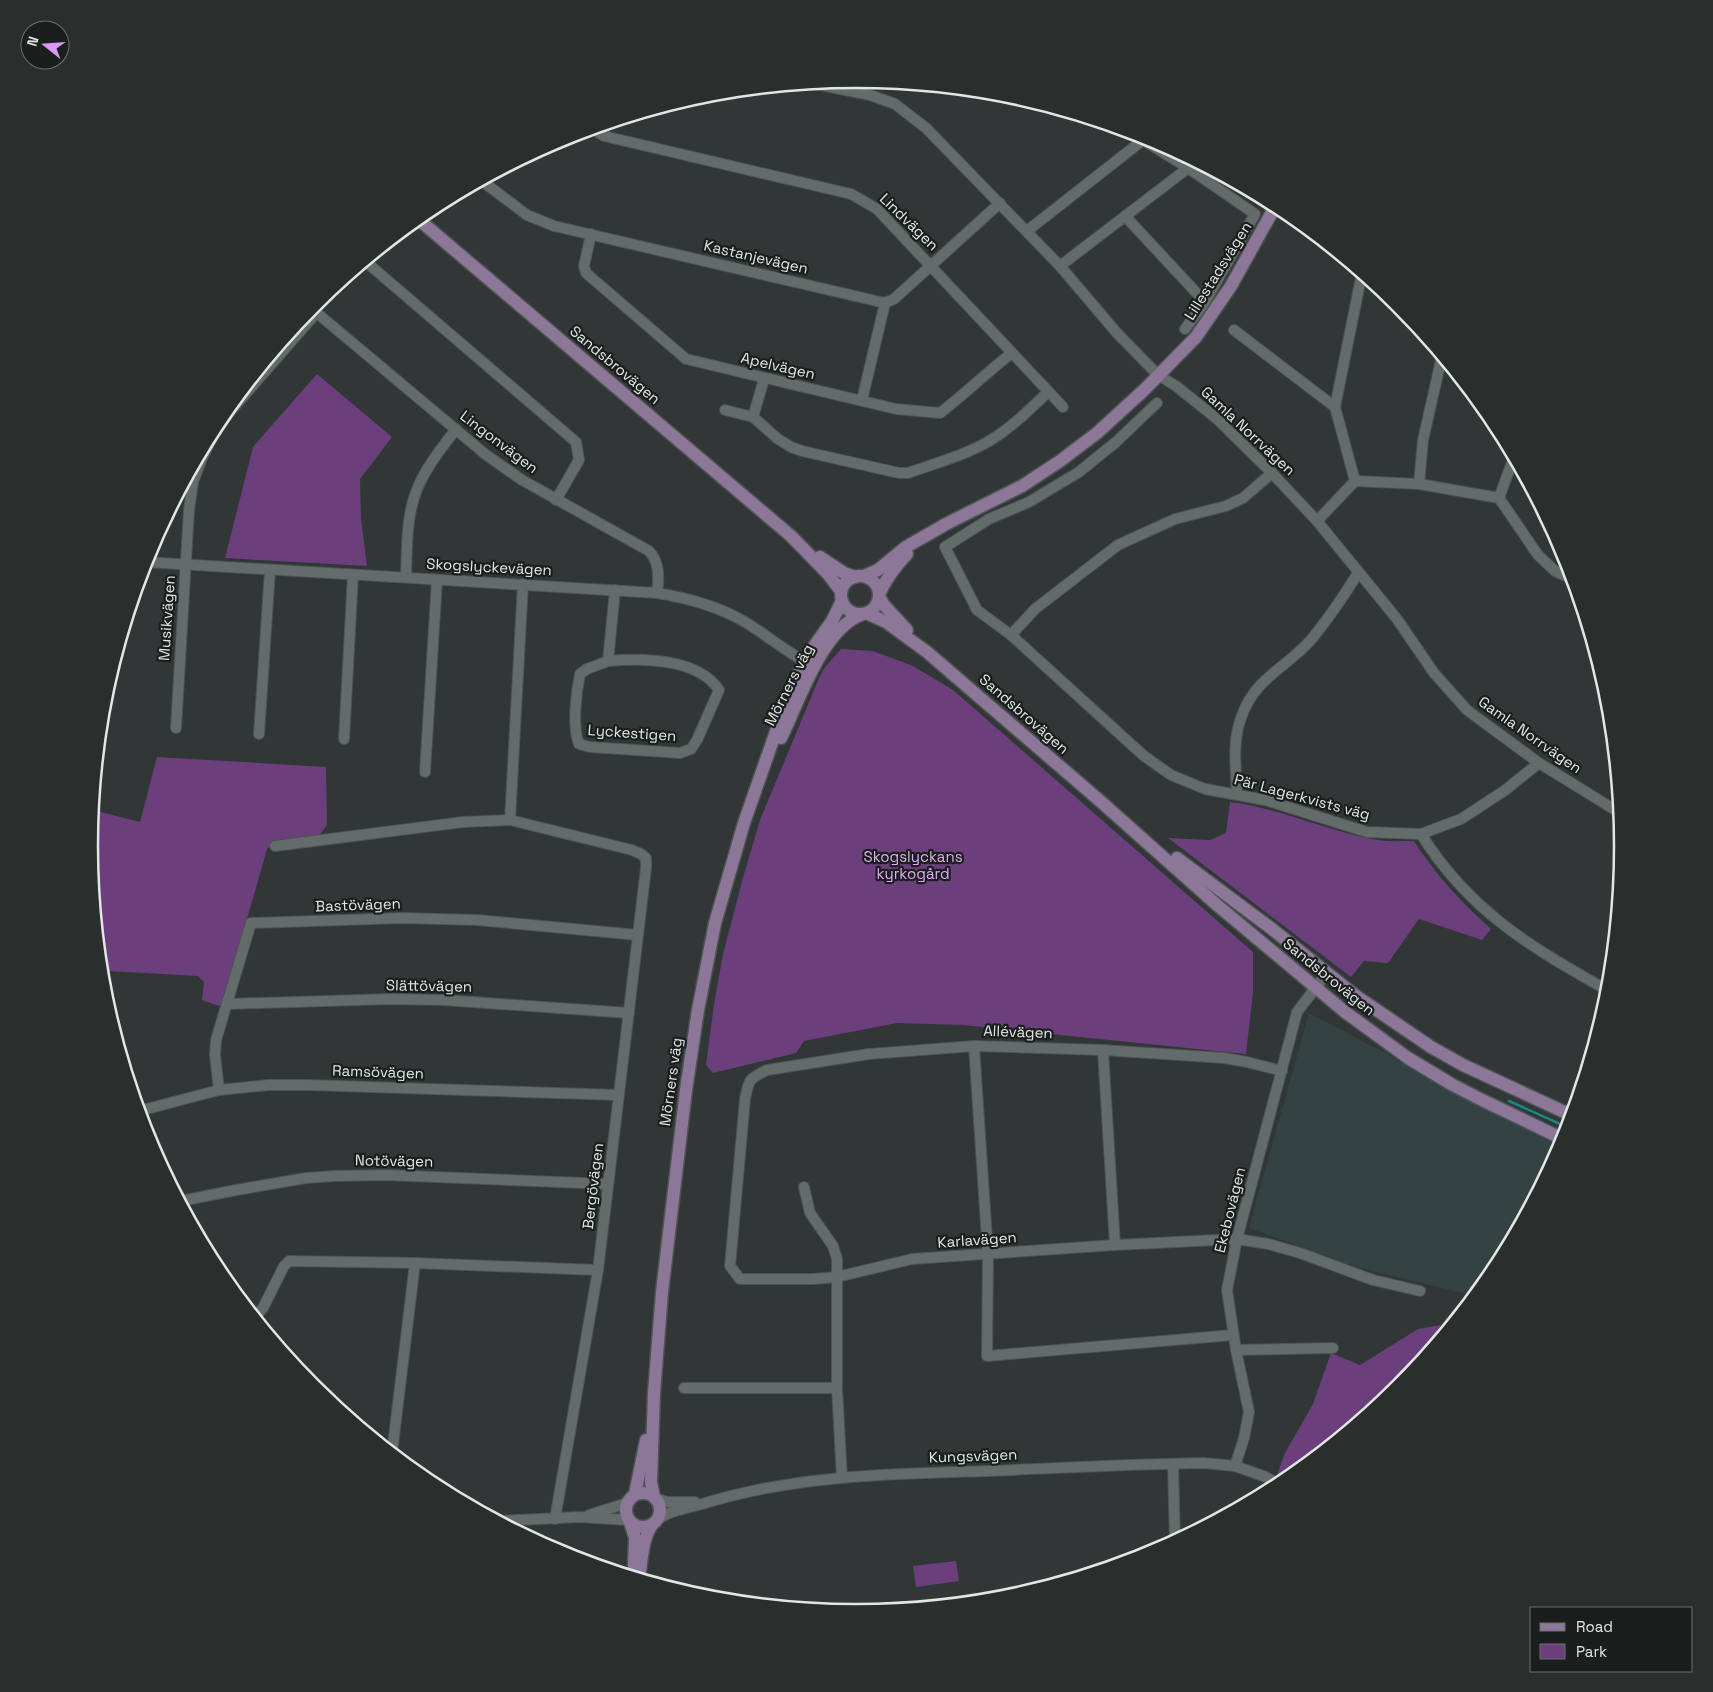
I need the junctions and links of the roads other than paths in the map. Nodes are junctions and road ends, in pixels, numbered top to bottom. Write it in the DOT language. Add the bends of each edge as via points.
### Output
graph roads {
  1 [pos="837,88"];
  2 [pos="599,133"];
  3 [pos="1137,142"];
  4 [pos="1171,156"];
  5 [pos="1188,168"];
  6 [pos="487,184"];
  7 [pos="1000,203"];
  8 [pos="1272,211"];
  9 [pos="1125,216"];
  10 [pos="424,223"];
  11 [pos="1027,231"];
  12 [pos="590,234"];
  13 [pos="370,265"];
  14 [pos="932,266"];
  15 [pos="1060,266"];
  16 [pos="1361,279"];
  17 [pos="1205,302"];
  18 [pos="885,303"];
  19 [pos="317,313"];
  20 [pos="1185,329"];
  21 [pos="1234,330"];
  22 [pos="1012,353"];
  23 [pos="1440,362"];
  24 [pos="1158,375"];
  25 [pos="764,379"];
  26 [pos="1048,392"];
  27 [pos="862,400"];
  28 [pos="1157,403"];
  29 [pos="1063,407"];
  30 [pos="1335,407"];
  31 [pos="725,410"];
  32 [pos="753,417"];
  33 [pos="456,429"];
  34 [pos="1097,433"];
  35 [pos="1109,447"];
  36 [pos="1511,464"];
  37 [pos="1272,473"];
  38 [pos="196,475"];
  39 [pos="1355,481"];
  40 [pos="1419,484"];
  41 [pos="1499,498"];
  42 [pos="556,500"];
  43 [pos="1317,521"];
  44 [pos="791,536"];
  45 [pos="925,536"];
  46 [pos="153,562"];
  47 [pos="186,564"];
  48 [pos="270,570"];
  49 [pos="1358,573"];
  50 [pos="353,575"];
  51 [pos="1565,575"];
  52 [pos="406,577"];
  53 [pos="859,577"];
  54 [pos="437,580"];
  55 [pos="523,584"];
  56 [pos="615,590"];
  57 [pos="657,593"];
  58 [pos="841,596"];
  59 [pos="879,596"];
  60 [pos="864,613"];
  61 [pos="1011,635"];
  62 [pos="927,652"];
  63 [pos="608,661"];
  64 [pos="809,664"];
  65 [pos="176,728"];
  66 [pos="259,734"];
  67 [pos="344,739"];
  68 [pos="1539,763"];
  69 [pos="425,772"];
  70 [pos="1237,794"];
  71 [pos="1099,800"];
  72 [pos="1614,809"];
  73 [pos="510,820"];
  74 [pos="1421,834"];
  75 [pos="275,846"];
  76 [pos="638,935"];
  77 [pos="1328,973"];
  78 [pos="1601,986"];
  79 [pos="1316,987"];
  80 [pos="227,1004"];
  81 [pos="629,1013"];
  82 [pos="974,1046"];
  83 [pos="1103,1050"];
  84 [pos="1282,1071"];
  85 [pos="755,1076"];
  86 [pos="219,1090"];
  87 [pos="619,1095"];
  88 [pos="146,1109"];
  89 [pos="1566,1113"];
  90 [pos="1557,1136"];
  91 [pos="608,1184"];
  92 [pos="804,1186"];
  93 [pos="186,1200"];
  94 [pos="1237,1238"];
  95 [pos="1115,1245"];
  96 [pos="988,1254"];
  97 [pos="415,1263"];
  98 [pos="598,1270"];
  99 [pos="837,1277"];
  100 [pos="1420,1291"];
  101 [pos="259,1313"];
  102 [pos="1234,1335"];
  103 [pos="1333,1348"];
  104 [pos="1236,1350"];
  105 [pos="684,1388"];
  106 [pos="837,1388"];
  107 [pos="654,1392"];
  108 [pos="393,1446"];
  109 [pos="1173,1464"];
  110 [pos="1235,1466"];
  111 [pos="842,1478"];
  112 [pos="1272,1481"];
  113 [pos="656,1498"];
  114 [pos="631,1499"];
  115 [pos="713,1500"];
  116 [pos="580,1517"];
  117 [pos="555,1519"];
  118 [pos="511,1521"];
  119 [pos="629,1521"];
  120 [pos="654,1523"];
  121 [pos="1175,1534"];
  122 [pos="634,1571"];
  123 [pos="640,1573"];
  1 -- 7 [label="street, Gamla Norrvägen" via="896,104 926,128"];
  2 -- 14 [label="street, Lindvägen" via="851,194 877,209"];
  3 -- 11 [label="street"];
  4 -- 5 [label="street"];
  5 -- 9 [label="street"];
  5 -- 17 [label="street, Lillestadsvägen" via="1255,214"];
  6 -- 12 [label="street, Kastanjevägen" via="527,216"];
  7 -- 11 [label="street, Gamla Norrvägen"];
  7 -- 14 [label="street"];
  8 -- 24 [label="main road, Lillestadsvägen" via="1231,286 1196,337"];
  9 -- 15 [label="street"];
  9 -- 17 [label="street"];
  10 -- 44 [label="main road, Sandsbrovägen"];
  11 -- 15 [label="street, Gamla Norrvägen"];
  12 -- 18 [label="street, Kastanjevägen"];
  12 -- 25 [label="street, Apelvägen" via="584,266 586,272 686,359"];
  13 -- 42 [label="street" via="576,442 579,460"];
  14 -- 18 [label="street"];
  14 -- 22 [label="street, Lindvägen"];
  15 -- 24 [label="street, Gamla Norrvägen"];
  16 -- 30 [label="street"];
  17 -- 20 [label="street, Lillestadsvägen"];
  18 -- 27 [label="street"];
  19 -- 33 [label="street, Lingonvägen"];
  21 -- 30 [label="street"];
  22 -- 26 [label="street, Lindvägen"];
  22 -- 27 [label="street, Apelvägen" via="940,413 896,409"];
  23 -- 40 [label="street" via="1422,440"];
  24 -- 34 [label="main road, Lillestadsvägen"];
  24 -- 37 [label="street, Gamla Norrvägen" via="1216,418"];
  25 -- 27 [label="street, Apelvägen"];
  25 -- 32 [label="street"];
  26 -- 29 [label="street, Lindvägen"];
  26 -- 32 [label="street" via="991,440 964,453 899,474 791,447"];
  28 -- 35 [label="street"];
  30 -- 39 [label="street"];
  31 -- 32 [label="street"];
  33 -- 42 [label="street, Lingonvägen" via="485,454"];
  33 -- 52 [label="street" via="432,460 416,492 409,520"];
  34 -- 35 [label="street"];
  34 -- 45 [label="main road, Lillestadsvägen" via="1022,486"];
  35 -- 61 [label="street, Pär Lagerkvists väg" via="1079,472 1029,502 989,519 946,547 976,610"];
  36 -- 41 [label="street"];
  37 -- 43 [label="street, Gamla Norrvägen"];
  37 -- 61 [label="street" via="1243,498 1226,506 1175,519 1118,545 1034,609"];
  38 -- 47 [label="street, Musikvägen" via="189,510"];
  39 -- 40 [label="street"];
  39 -- 43 [label="street"];
  40 -- 41 [label="street"];
  41 -- 51 [label="street" via="1538,555"];
  42 -- 57 [label="street, Lingonvägen" via="649,551 654,556 657,569"];
  43 -- 49 [label="street, Gamla Norrvägen"];
  44 -- 53 [label="main road, Sandsbrovägen" via="833,566"];
  44 -- 58 [label="main road, Sandsbrovägen" via="828,574"];
  45 -- 53 [label="main road, Lillestadsvägen" via="878,570"];
  45 -- 59 [label="main road, Lillestadsvägen" via="891,573"];
  46 -- 47 [label="street, Skogslyckevägen"];
  47 -- 48 [label="street, Skogslyckevägen"];
  47 -- 65 [label="street, Musikvägen"];
  48 -- 50 [label="street, Skogslyckevägen"];
  48 -- 66 [label="street"];
  49 -- 68 [label="street, Gamla Norrvägen" via="1397,619 1434,673 1467,710"];
  49 -- 70 [label="street" via="1334,611 1308,643 1252,694 1241,718 1236,741"];
  50 -- 52 [label="street, Skogslyckevägen"];
  50 -- 67 [label="street"];
  52 -- 54 [label="street, Skogslyckevägen"];
  53 -- 58 [label="main road" via="845,582"];
  53 -- 59 [label="main road" via="873,582"];
  54 -- 55 [label="street, Skogslyckevägen"];
  54 -- 69 [label="street"];
  55 -- 56 [label="street, Skogslyckevägen"];
  55 -- 73 [label="street"];
  56 -- 57 [label="street, Skogslyckevägen"];
  56 -- 63 [label="street"];
  57 -- 64 [label="street, Skogslyckevägen" via="693,600 727,613"];
  58 -- 60 [label="main road" via="849,611"];
  58 -- 64 [label="main road, Mörners väg" via="832,621"];
  59 -- 60 [label="main road" via="874,608"];
  59 -- 62 [label="main road, Sandsbrovägen"];
  60 -- 62 [label="main road, Sandsbrovägen" via="886,622"];
  60 -- 64 [label="main road, Mörners väg" via="846,623"];
  61 -- 70 [label="street, Pär Lagerkvists väg" via="1144,756 1171,775 1205,788"];
  62 -- 71 [label="main road, Sandsbrovägen"];
  63 -- 63 [label="street, Lyckestigen" via="580,674 575,735 579,744 680,753 691,749 719,690 713,681 689,668 654,660"];
  64 -- 107 [label="main road, Mörners väg" via="780,720 744,823 715,923 681,1123"];
  68 -- 72 [label="street, Gamla Norrvägen"];
  68 -- 74 [label="street" via="1461,819"];
  70 -- 74 [label="street, Pär Lagerkvists väg" via="1367,832"];
  71 -- 77 [label="main road, Sandsbrovägen"];
  71 -- 79 [label="main road, Sandsbrovägen" via="1217,905"];
  73 -- 75 [label="street" via="438,824"];
  73 -- 76 [label="street, Bergövägen" via="644,855 647,861"];
  74 -- 78 [label="street" via="1465,892 1506,929"];
  76 -- 80 [label="street, Bastövägen" via="477,920 403,918 251,923"];
  76 -- 81 [label="street, Bergövägen"];
  77 -- 79 [label="street, Ekebovägen"];
  77 -- 89 [label="main road, Sandsbrovägen" via="1356,996 1463,1065"];
  79 -- 84 [label="street, Ekebovägen" via="1298,1012"];
  79 -- 90 [label="main road, Sandsbrovägen" via="1408,1058 1480,1099"];
  80 -- 81 [label="street, Slättövägen" via="444,1000"];
  80 -- 86 [label="street, Bastövägen" via="216,1040"];
  81 -- 87 [label="street, Bergövägen"];
  82 -- 83 [label="street, Allévägen"];
  82 -- 85 [label="street, Allévägen" via="868,1054 767,1070"];
  82 -- 96 [label="street"];
  83 -- 84 [label="street, Allévägen" via="1224,1058"];
  83 -- 95 [label="street"];
  84 -- 94 [label="street, Ekebovägen"];
  85 -- 99 [label="street, Karlavägen" via="749,1082 745,1100 730,1266 740,1279"];
  86 -- 87 [label="street, Ramsövägen" via="308,1085"];
  86 -- 88 [label="street, Ramsövägen"];
  87 -- 91 [label="street, Bergövägen"];
  91 -- 93 [label="street, Notövägen" via="386,1175 334,1176 306,1178"];
  91 -- 98 [label="street, Bergövägen"];
  92 -- 99 [label="street" via="810,1213 833,1246"];
  94 -- 95 [label="street, Karlavägen"];
  94 -- 100 [label="street, Karlavägen" via="1300,1252 1373,1280"];
  94 -- 102 [label="street, Ekebovägen" via="1227,1290"];
  95 -- 96 [label="street, Karlavägen"];
  96 -- 99 [label="street, Karlavägen" via="912,1259"];
  96 -- 102 [label="street" via="987,1356"];
  97 -- 98 [label="street"];
  97 -- 101 [label="street" via="289,1261"];
  97 -- 108 [label="street"];
  98 -- 117 [label="street, Bergövägen"];
  99 -- 106 [label="street"];
  102 -- 104 [label="street, Ekebovägen"];
  103 -- 104 [label="street"];
  104 -- 110 [label="street, Ekebovägen" via="1249,1412"];
  105 -- 106 [label="street"];
  106 -- 111 [label="street"];
  107 -- 113 [label="main road, Mörners väg" via="651,1482"];
  107 -- 114 [label="main road, Mörners väg"];
  109 -- 110 [label="street, Kungsvägen"];
  109 -- 111 [label="street, Kungsvägen"];
  109 -- 121 [label="street"];
  110 -- 112 [label="street, Kungsvägen"];
  111 -- 115 [label="street, Kungsvägen" via="783,1484"];
  113 -- 114 [label="main road" via="644,1493"];
  113 -- 115 [label="street, Kungsvägen" via="684,1503"];
  113 -- 120 [label="main road" via="660,1510"];
  114 -- 116 [label="street"];
  114 -- 119 [label="main road" via="625,1509"];
  115 -- 120 [label="street, Kungsvägen" via="670,1514"];
  116 -- 117 [label="street"];
  116 -- 119 [label="street"];
  117 -- 118 [label="street"];
  119 -- 120 [label="main road" via="641,1528"];
  119 -- 122 [label="main road" via="635,1538"];
  120 -- 123 [label="main road" via="648,1531"];
}
